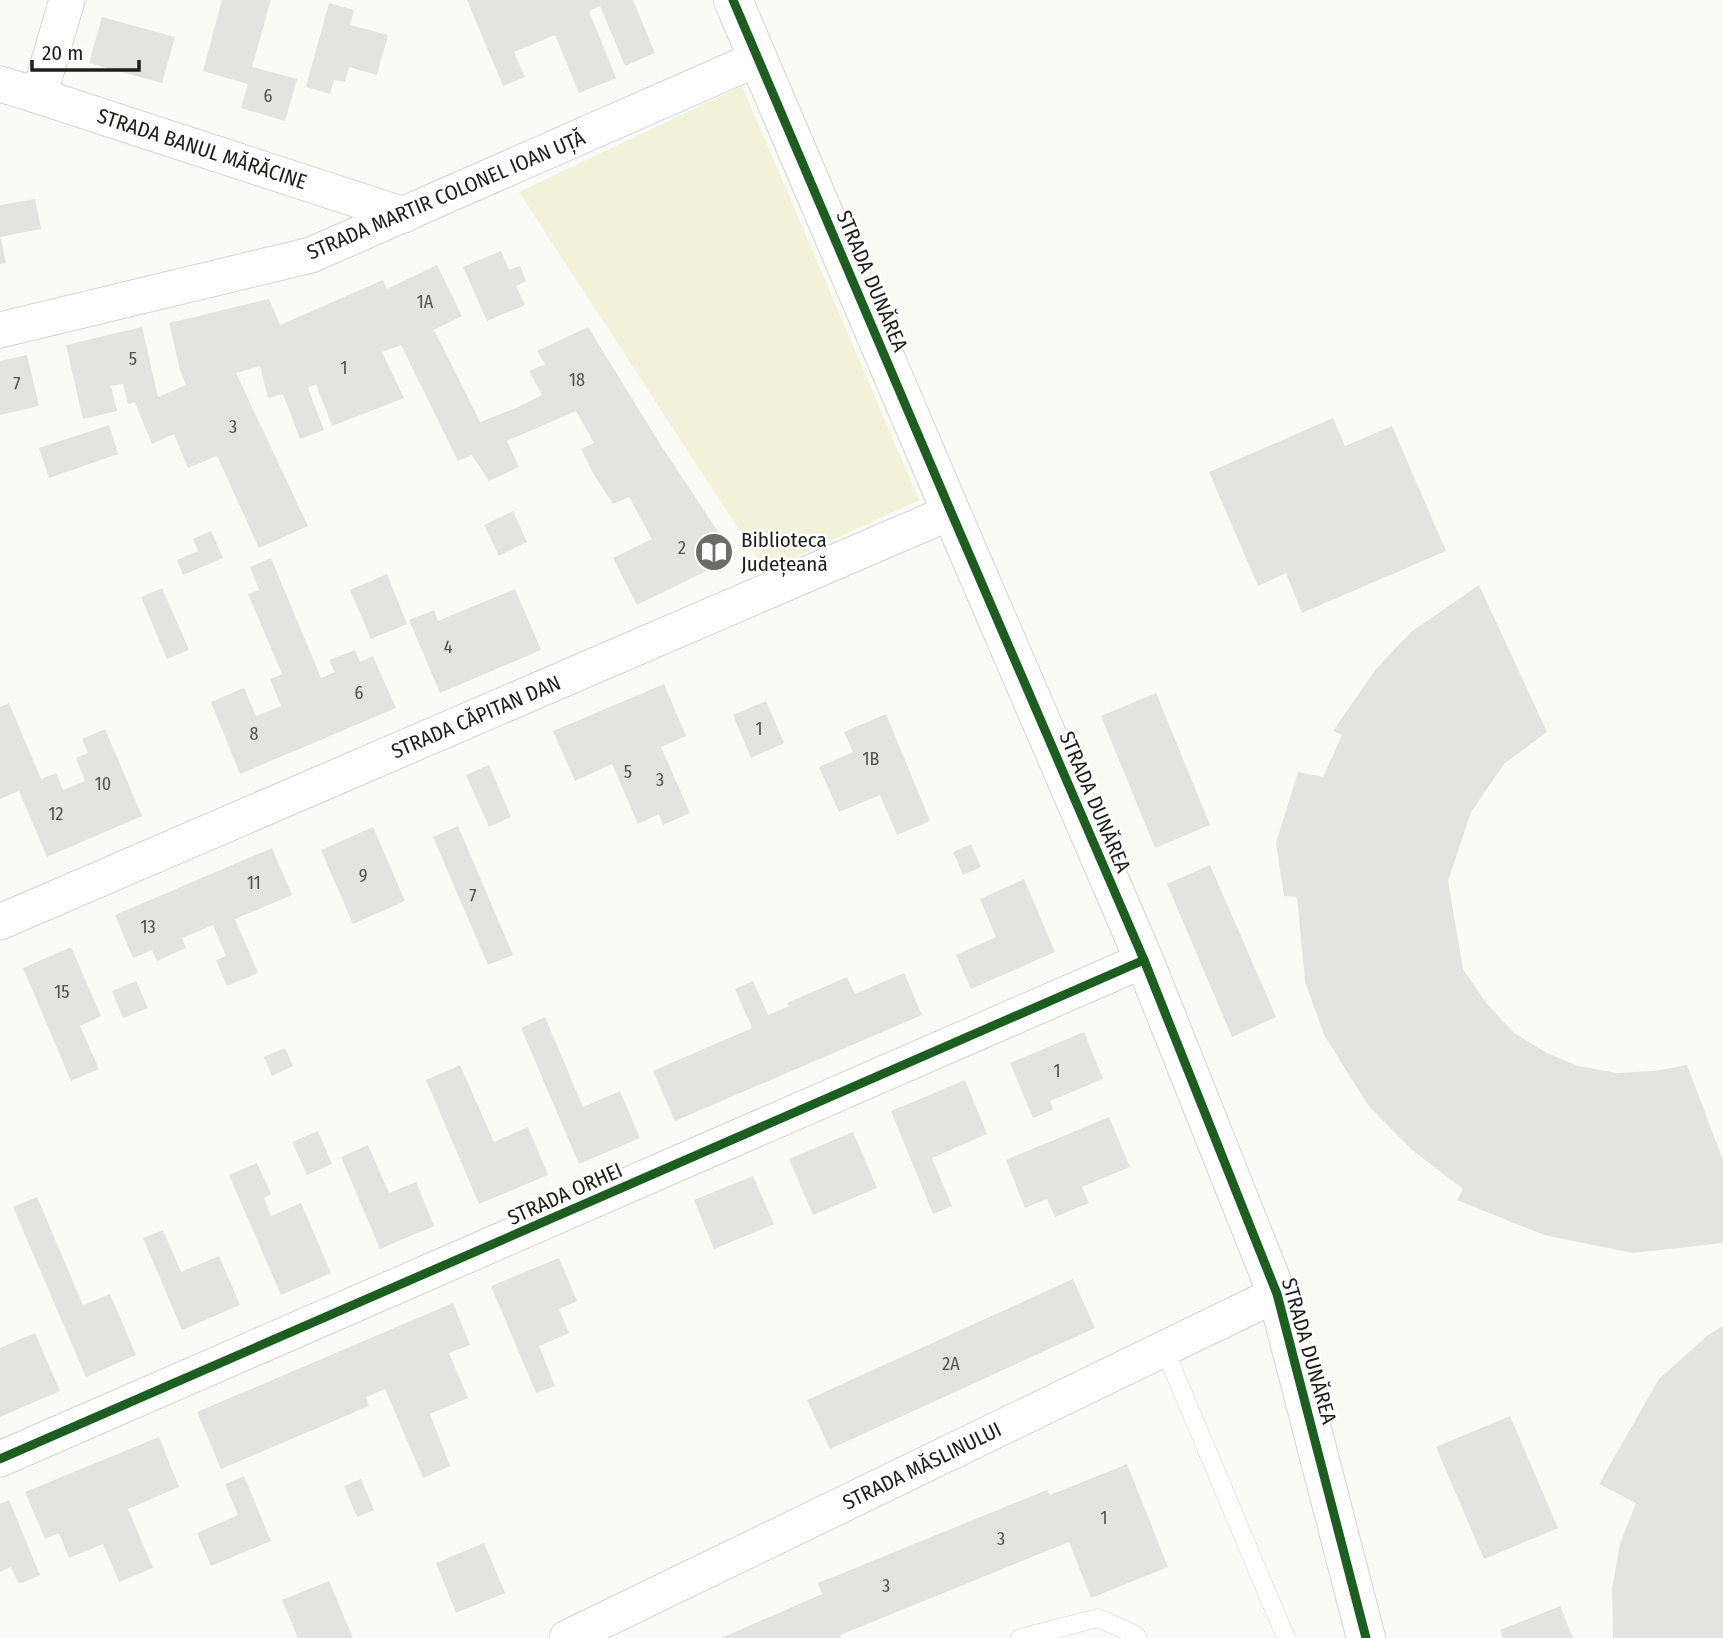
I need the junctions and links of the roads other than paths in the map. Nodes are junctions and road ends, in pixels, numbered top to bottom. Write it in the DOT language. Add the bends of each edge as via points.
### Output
graph roads {
  1 [pos="67,0"];
  2 [pos="733,0"];
  3 [pos="759,58"];
  4 [pos="0,84"];
  5 [pos="39,96"];
  6 [pos="404,215"];
  7 [pos="0,330"];
  8 [pos="951,512"];
  9 [pos="0,922"];
  10 [pos="1144,960"];
  11 [pos="1277,1294"];
  12 [pos="1164,1349"];
  13 [pos="0,1460"];
  14 [pos="567,1638"];
  15 [pos="1020,1638"];
  16 [pos="1138,1638"];
  17 [pos="1286,1638"];
  18 [pos="1366,1638"];
  1 -- 5 [label="street"];
  2 -- 3 [label="street, STRADA DUNĂREA"];
  3 -- 6 [label="street, STRADA MARTIR COLONEL IOAN UȚĂ"];
  3 -- 8 [label="street, STRADA DUNĂREA"];
  4 -- 5 [label="street, STRADA BANUL MĂRĂCINE"];
  5 -- 6 [label="street, STRADA BANUL MĂRĂCINE"];
  6 -- 7 [label="street, STRADA MARTIR COLONEL IOAN UȚĂ" via="311,255"];
  8 -- 9 [label="street, STRADA CĂPITAN DAN"];
  8 -- 10 [label="street, STRADA DUNĂREA"];
  10 -- 11 [label="street, STRADA DUNĂREA"];
  10 -- 13 [label="street, STRADA ORHEI"];
  11 -- 12 [label="street, STRADA MĂSLINULUI"];
  11 -- 18 [label="street, STRADA DUNĂREA"];
  12 -- 14 [label="street, STRADA MĂSLINULUI"];
  12 -- 17 [label="lane"];
  15 -- 16 [label="lane" via="1098,1618"];
}
